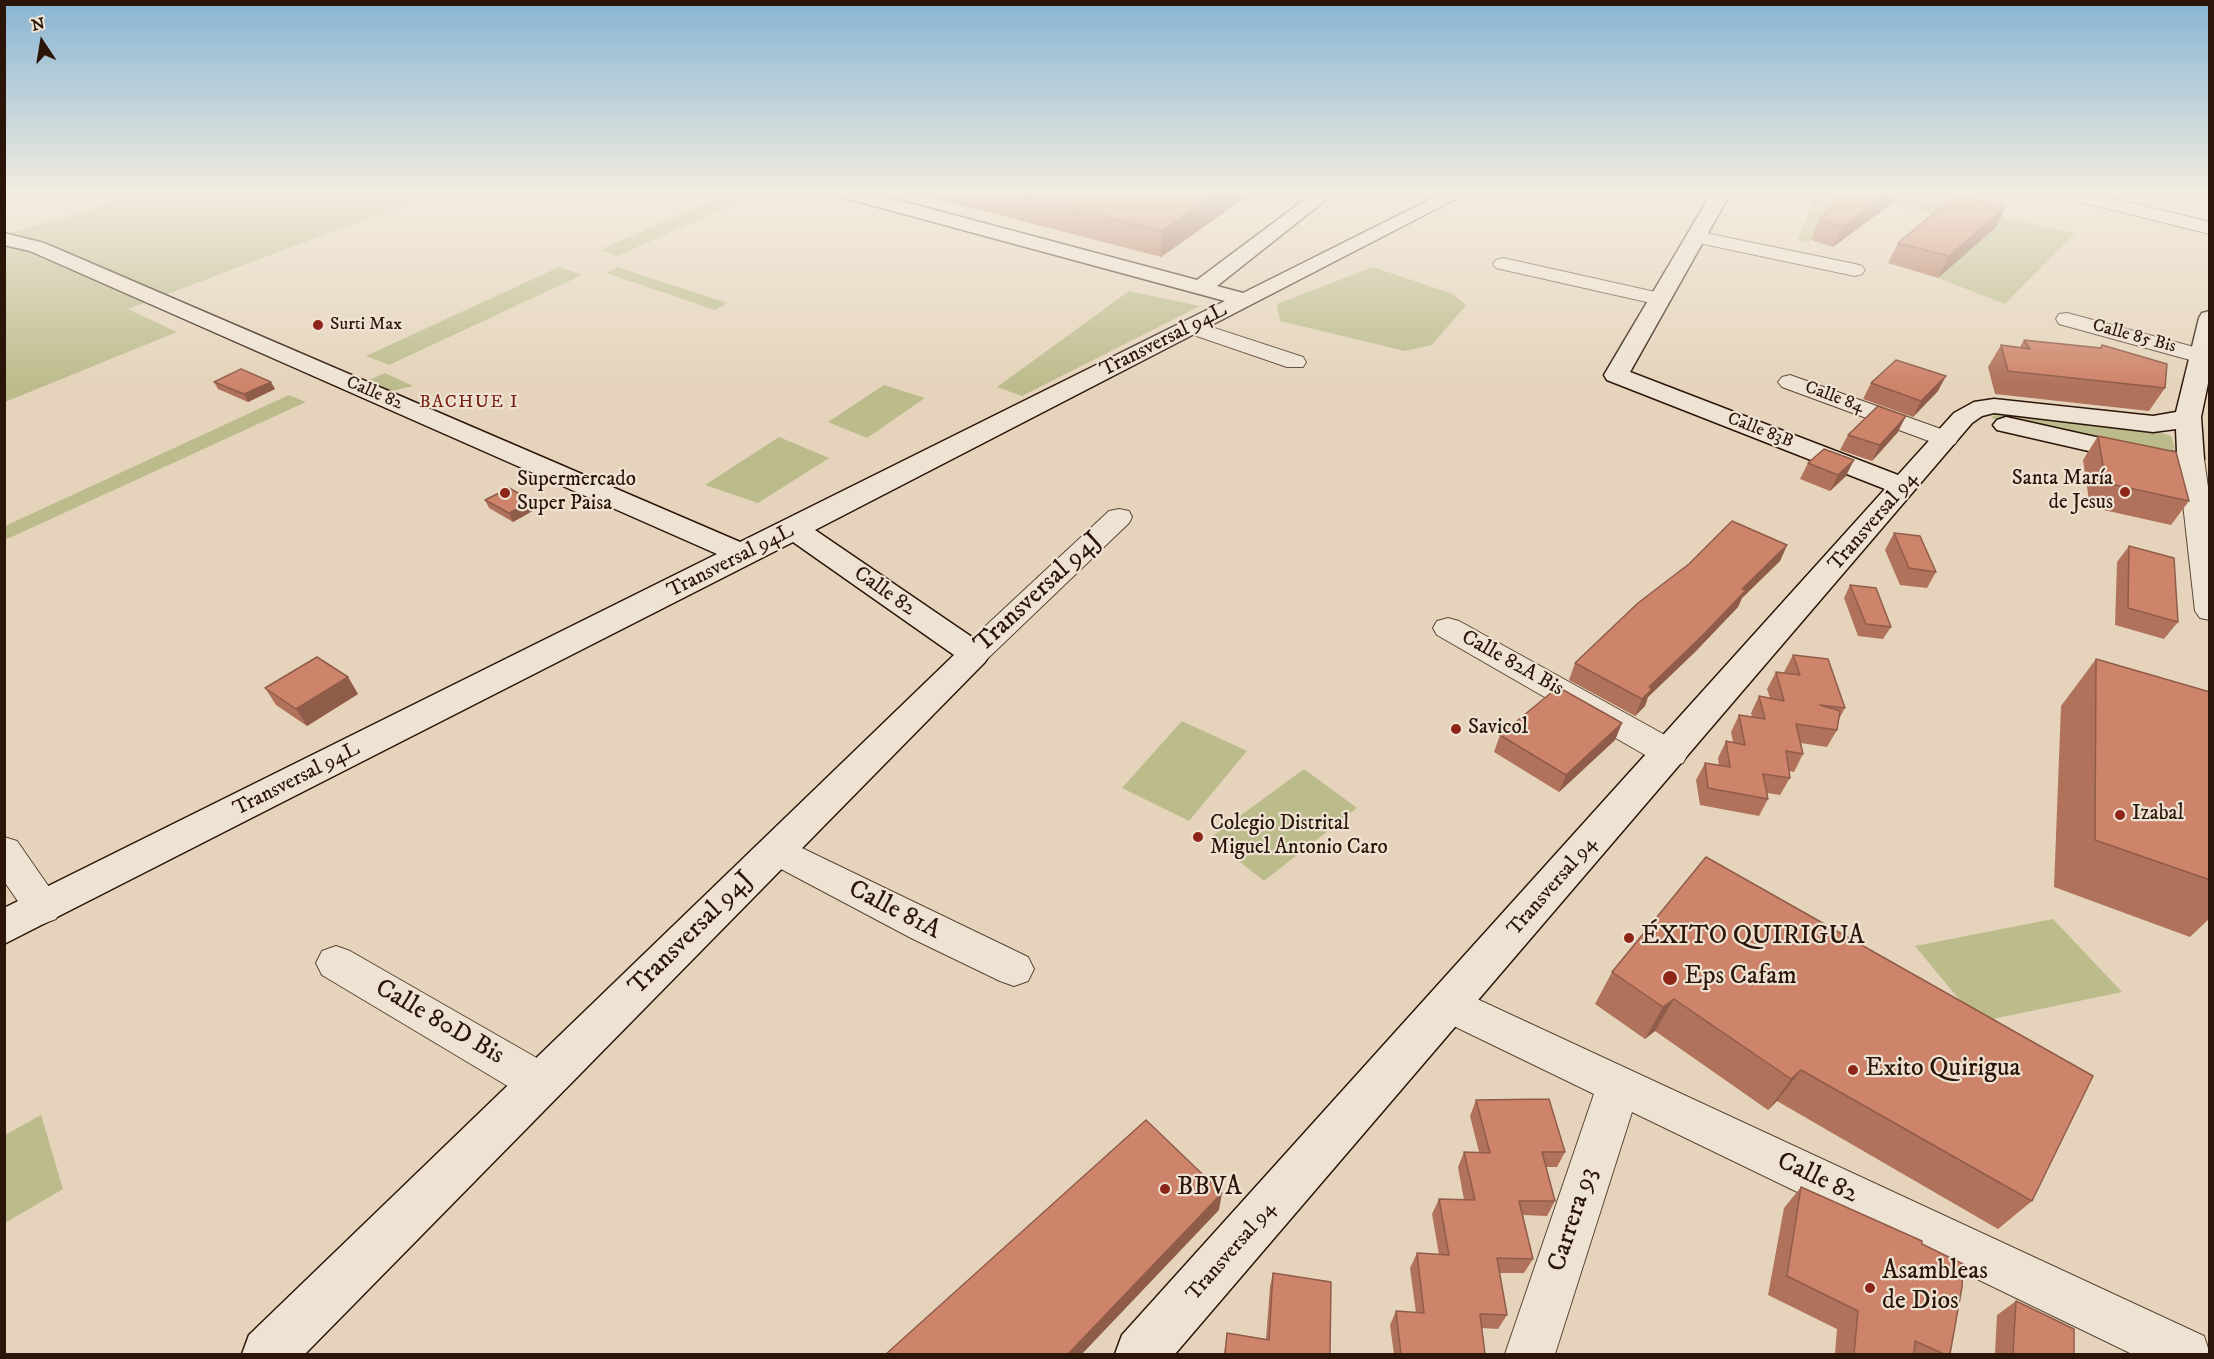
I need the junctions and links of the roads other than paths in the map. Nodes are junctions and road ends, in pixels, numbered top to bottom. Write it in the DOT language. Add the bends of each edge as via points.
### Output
graph roads {
  1 [pos="61,257"];
  2 [pos="1087,257"];
  3 [pos="1240,257"];
  4 [pos="1330,257"];
  5 [pos="1684,257"];
  6 [pos="1794,257"];
  7 [pos="1503,264"];
  8 [pos="1855,270"];
  9 [pos="1200,288"];
  10 [pos="1660,299"];
  11 [pos="1245,300"];
  12 [pos="2210,318"];
  13 [pos="2067,319"];
  14 [pos="1193,327"];
  15 [pos="2201,356"];
  16 [pos="1295,362"];
  17 [pos="1790,382"];
  18 [pos="2196,406"];
  19 [pos="1963,418"];
  20 [pos="1946,439"];
  21 [pos="2191,459"];
  22 [pos="1905,487"];
  23 [pos="1119,517"];
  24 [pos="795,530"];
  25 [pos="744,555"];
  26 [pos="2210,611"];
  27 [pos="1448,628"];
  28 [pos="974,654"];
  29 [pos="1671,754"];
  30 [pos="777,850"];
  31 [pos="4,851"];
  32 [pos="43,908"];
  33 [pos="4,927"];
  34 [pos="336,963"];
  35 [pos="1014,969"];
  36 [pos="1449,1004"];
  37 [pos="541,1083"];
  38 [pos="1619,1085"];
  39 [pos="268,1354"];
  40 [pos="1141,1354"];
  41 [pos="1530,1354"];
  42 [pos="2186,1354"];
  1 -- 25 [label="street, Calle 82"];
  2 -- 9 [label="street"];
  3 -- 9 [label="street"];
  4 -- 11 [label="street, Transversal 94L"];
  5 -- 10 [label="street"];
  6 -- 8 [label="street"];
  7 -- 10 [label="street"];
  9 -- 11 [label="street"];
  10 -- 22 [label="street, Calle 83B" via="1616,375"];
  11 -- 14 [label="street, Transversal 94L"];
  12 -- 15 [label="street"];
  13 -- 15 [label="street, Calle 85 Bis"];
  14 -- 16 [label="street"];
  14 -- 24 [label="street, Transversal 94L"];
  15 -- 18 [label="street"];
  17 -- 20 [label="street, Calle 84"];
  18 -- 19 [label="street, Transversal 94" via="2169,423 2153,424 1994,406 1981,407"];
  18 -- 21 [label="street"];
  19 -- 20 [label="street, Transversal 94"];
  19 -- 21 [label="street" via="2155,458"];
  20 -- 22 [label="street, Transversal 94"];
  21 -- 26 [label="street"];
  22 -- 29 [label="street, Transversal 94"];
  23 -- 28 [label="street, Transversal 94J"];
  24 -- 25 [label="street, Transversal 94L"];
  24 -- 28 [label="street, Calle 82"];
  25 -- 32 [label="street, Transversal 94L"];
  27 -- 29 [label="street, Calle 82A Bis"];
  28 -- 30 [label="street, Transversal 94J"];
  29 -- 36 [label="street, Transversal 94"];
  30 -- 35 [label="street, Calle 81A"];
  30 -- 37 [label="street, Transversal 94J"];
  31 -- 32 [label="street"];
  32 -- 33 [label="street, Transversal 94L"];
  34 -- 37 [label="street, Calle 80D Bis"];
  36 -- 38 [label="street, Calle 82"];
  36 -- 40 [label="street, Transversal 94"];
  37 -- 39 [label="street, Transversal 94J"];
  38 -- 41 [label="street, Carrera 93"];
  38 -- 42 [label="street, Calle 82"];
}
